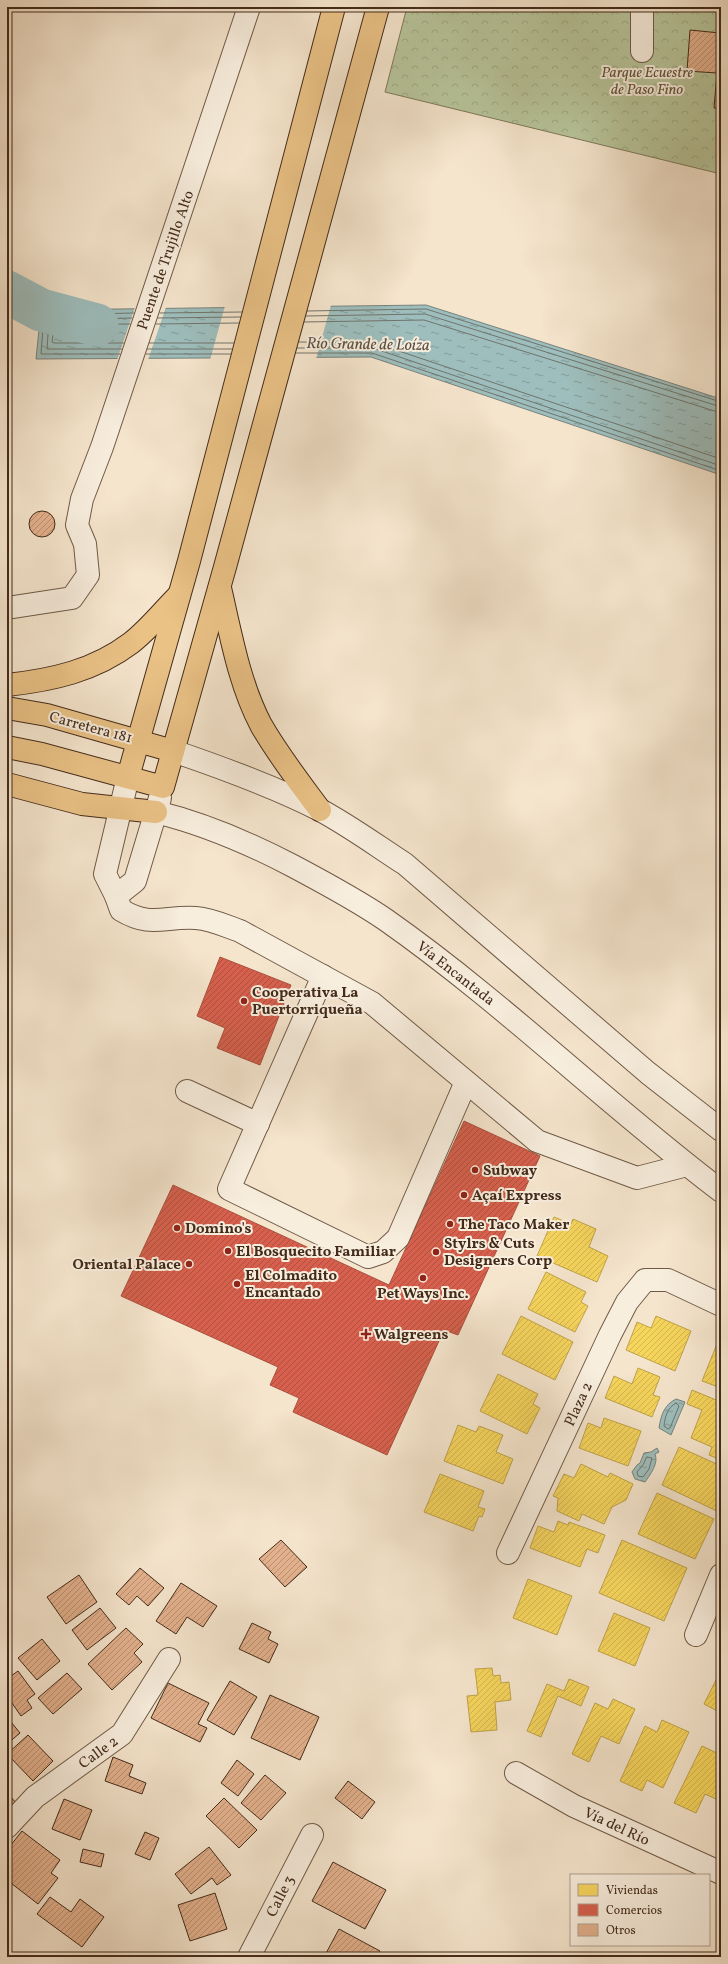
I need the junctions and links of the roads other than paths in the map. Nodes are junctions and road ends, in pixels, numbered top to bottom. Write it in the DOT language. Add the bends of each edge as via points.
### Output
graph roads {
  1 [pos="249,7"];
  2 [pos="378,7"];
  3 [pos="642,7"];
  4 [pos="332,14"];
  5 [pos="642,51"];
  6 [pos="222,577"];
  7 [pos="180,594"];
  8 [pos="7,608"];
  9 [pos="7,685"];
  10 [pos="7,708"];
  11 [pos="138,740"];
  12 [pos="7,747"];
  13 [pos="173,751"];
  14 [pos="128,777"];
  15 [pos="7,784"];
  16 [pos="163,787"];
  17 [pos="121,807"];
  18 [pos="320,810"];
  19 [pos="156,812"];
  20 [pos="116,896"];
  21 [pos="323,976"];
  22 [pos="466,1082"];
  23 [pos="187,1091"];
  24 [pos="258,1124"];
  25 [pos="721,1130"];
  26 [pos="687,1166"];
  27 [pos="721,1191"];
  28 [pos="721,1305"];
  29 [pos="508,1553"];
  30 [pos="721,1575"];
  31 [pos="696,1635"];
  32 [pos="169,1659"];
  33 [pos="516,1773"];
  34 [pos="7,1827"];
  35 [pos="312,1835"];
  36 [pos="721,1873"];
  37 [pos="249,1957"];
  1 -- 8 [label="street, Puente de Trujillo Alto" via="102,447 82,499 77,525 85,544 88,575 72,598"];
  2 -- 6 [label="main road"];
  3 -- 5 [label="street"];
  4 -- 7 [label="main road"];
  6 -- 13 [label="main road"];
  6 -- 18 [label="main road" via="241,678 250,700 261,725"];
  7 -- 9 [label="main road" via="131,643 99,662 60,678"];
  7 -- 11 [label="main road"];
  10 -- 11 [label="main road, Carretera 181" via="47,715"];
  11 -- 13 [label="main road, Carretera 181"];
  11 -- 14 [label="main road"];
  12 -- 14 [label="main road"];
  13 -- 16 [label="main road"];
  13 -- 18 [label="street" via="245,776"];
  14 -- 16 [label="main road"];
  14 -- 17 [label="street"];
  15 -- 17 [label="main road" via="82,804"];
  16 -- 19 [label="street"];
  17 -- 19 [label="main road"];
  17 -- 20 [label="street" via="105,874"];
  18 -- 25 [label="street" via="404,864 648,1073"];
  19 -- 20 [label="street" via="135,881"];
  19 -- 26 [label="street, Vía Encantada" via="219,831 262,850 331,886 385,919 461,975"];
  20 -- 21 [label="street" via="121,910 135,919 154,921 196,918 217,923 240,931"];
  21 -- 22 [label="street" via="372,1003"];
  21 -- 24 [label="street"];
  22 -- 24 [label="street" via="398,1238 383,1252 368,1257 229,1189"];
  22 -- 26 [label="street" via="537,1141 637,1178"];
  23 -- 24 [label="street"];
  26 -- 27 [label="street, Vía Encantada"];
  28 -- 29 [label="street, Plaza 2" via="668,1280 645,1280 627,1302"];
  30 -- 31 [label="street"];
  32 -- 34 [label="street, Calle 2" via="122,1734 35,1797"];
  33 -- 36 [label="street, Vía del Río" via="574,1806"];
  35 -- 37 [label="street, Calle 3"];
}
